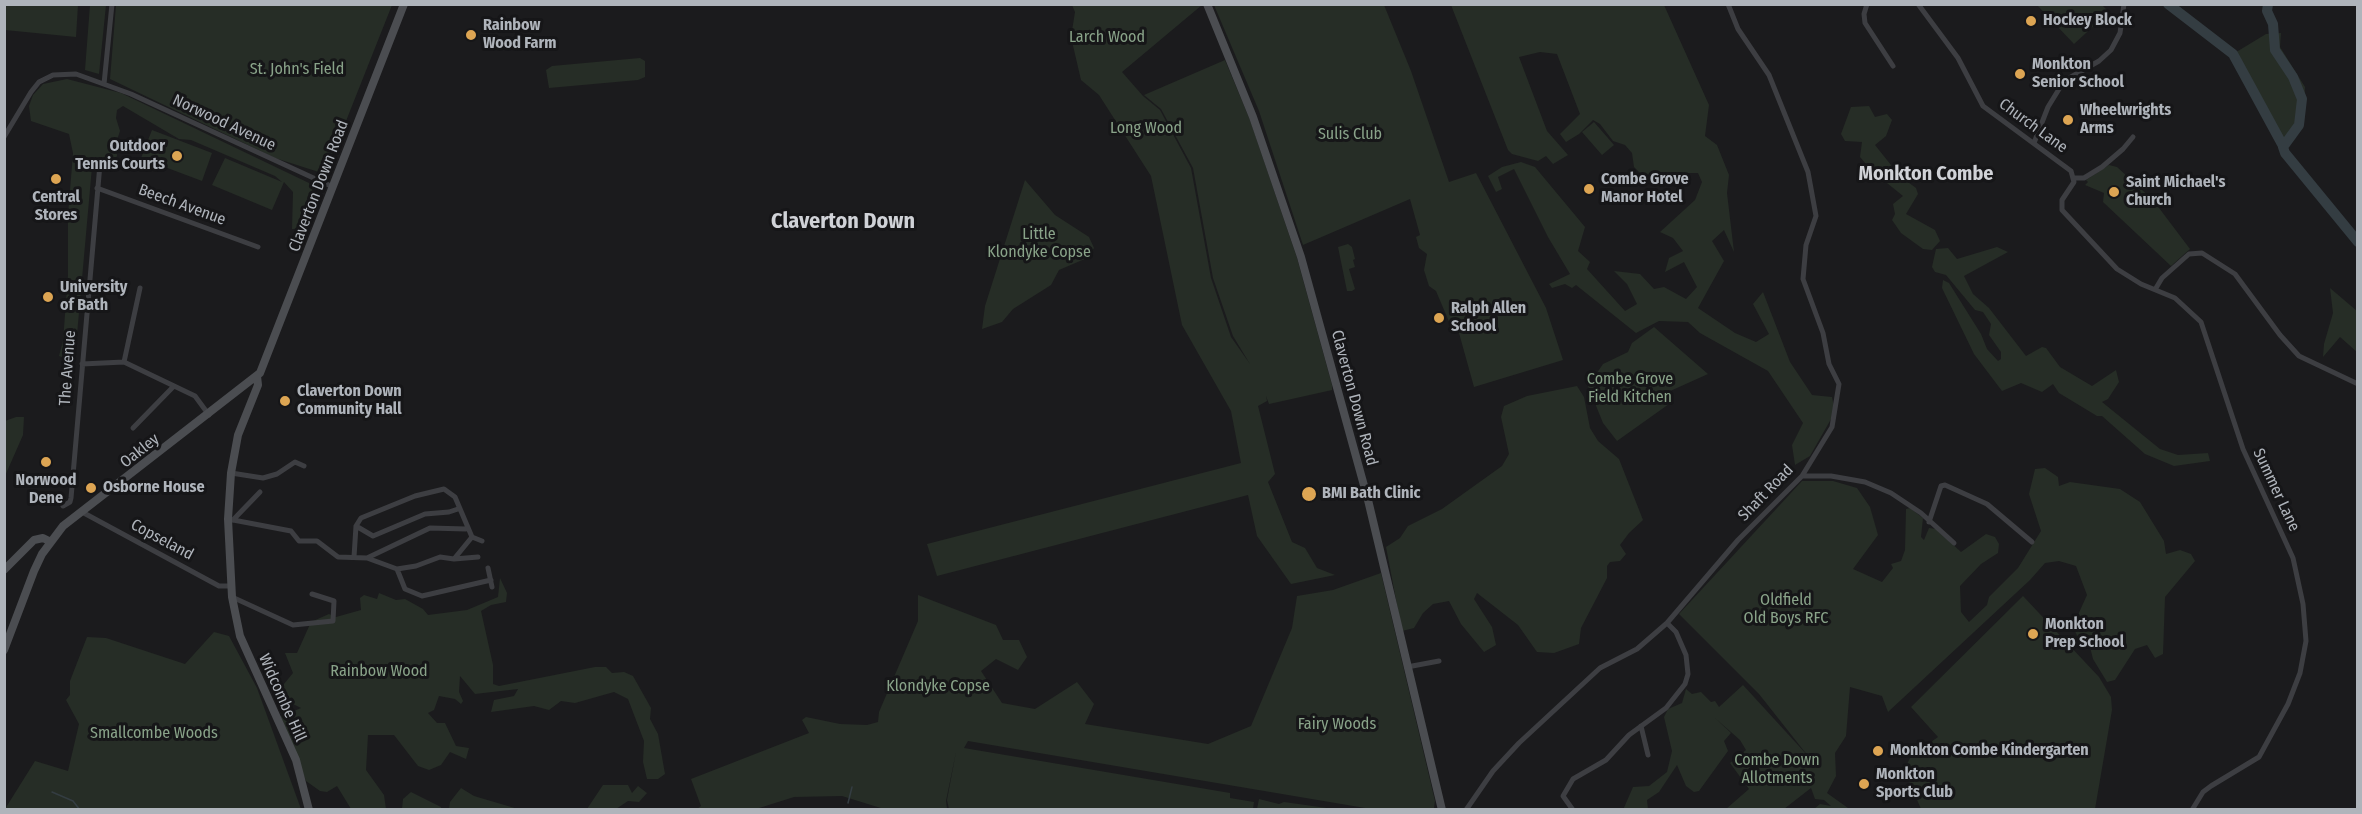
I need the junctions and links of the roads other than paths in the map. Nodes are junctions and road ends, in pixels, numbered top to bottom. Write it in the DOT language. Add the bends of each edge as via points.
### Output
graph roads {
  1 [pos="112,4"];
  2 [pos="404,4"];
  3 [pos="1207,4"];
  4 [pos="1728,4"];
  5 [pos="1867,4"];
  6 [pos="1918,4"];
  7 [pos="2124,4"];
  8 [pos="1893,66"];
  9 [pos="104,84"];
  10 [pos="4,137"];
  11 [pos="2133,137"];
  12 [pos="2034,143"];
  13 [pos="100,164"];
  14 [pos="2074,178"];
  15 [pos="333,188"];
  16 [pos="97,189"];
  17 [pos="258,247"];
  18 [pos="140,288"];
  19 [pos="2156,288"];
  20 [pos="124,362"];
  21 [pos="82,364"];
  22 [pos="257,376"];
  23 [pos="248,383"];
  24 [pos="2358,384"];
  25 [pos="173,387"];
  26 [pos="250,404"];
  27 [pos="209,414"];
  28 [pos="133,428"];
  29 [pos="304,466"];
  30 [pos="231,473"];
  31 [pos="1802,476"];
  32 [pos="260,492"];
  33 [pos="63,506"];
  34 [pos="458,509"];
  35 [pos="82,512"];
  36 [pos="228,519"];
  37 [pos="1929,522"];
  38 [pos="356,526"];
  39 [pos="466,529"];
  40 [pos="472,537"];
  41 [pos="482,541"];
  42 [pos="51,542"];
  43 [pos="2032,542"];
  44 [pos="1954,543"];
  45 [pos="354,556"];
  46 [pos="478,557"];
  47 [pos="367,558"];
  48 [pos="454,559"];
  49 [pos="488,568"];
  50 [pos="397,569"];
  51 [pos="4,570"];
  52 [pos="231,586"];
  53 [pos="312,594"];
  54 [pos="232,597"];
  55 [pos="1667,623"];
  56 [pos="4,650"];
  57 [pos="1439,661"];
  58 [pos="1407,667"];
  59 [pos="1641,726"];
  60 [pos="1648,756"];
  61 [pos="309,810"];
  62 [pos="1442,810"];
  63 [pos="1466,810"];
  64 [pos="1573,810"];
  65 [pos="2192,810"];
  1 -- 9 [label="street"];
  2 -- 15 [label="street, Claverton Down Road"];
  3 -- 58 [label="street, Claverton Down Road" via="1249,105 1301,257 1365,489"];
  4 -- 31 [label="street, Shaft Road" via="1738,29 1773,86 1808,172 1816,208 1816,222 1806,245 1803,279 1840,392 1832,427"];
  5 -- 8 [label="street" via="1865,23"];
  6 -- 12 [label="street, Church Lane" via="1959,58 1983,106"];
  7 -- 12 [label="street" via="2120,33 2111,50 2064,81 2048,107"];
  9 -- 10 [label="street, Norwood Avenue" via="76,74 47,77 35,86"];
  9 -- 15 [label="street, Norwood Avenue"];
  11 -- 14 [label="street" via="2102,167 2084,178"];
  12 -- 14 [label="street, Church Lane" via="2068,168"];
  13 -- 16 [label="street, The Avenue"];
  14 -- 19 [label="street, Summer Lane" via="2061,204 2062,210 2117,269"];
  15 -- 22 [label="street, Claverton Down Road"];
  16 -- 17 [label="street, Beech Avenue"];
  16 -- 21 [label="street, The Avenue"];
  18 -- 20 [label="street"];
  19 -- 24 [label="street" via="2189,254 2202,253 2235,274 2299,356"];
  19 -- 65 [label="street, Summer Lane" via="2186,306 2206,331 2242,449 2293,558 2306,641 2300,673 2288,704 2259,757 2203,792"];
  20 -- 21 [label="street"];
  20 -- 25 [label="street"];
  21 -- 33 [label="street, The Avenue" via="71,504"];
  22 -- 23 [label="street"];
  22 -- 26 [label="street, Claverton Down Road" via="258,385"];
  23 -- 26 [label="street, Claverton Down Road"];
  23 -- 27 [label="street, Oakley"];
  25 -- 27 [label="street" via="195,396"];
  25 -- 28 [label="street"];
  26 -- 30 [label="street, Claverton Down Road" via="238,435"];
  27 -- 35 [label="street, Oakley"];
  29 -- 30 [label="street" via="295,462 278,474 263,478"];
  30 -- 36 [label="street, Claverton Down Road"];
  31 -- 37 [label="street" via="1865,482 1907,502"];
  31 -- 55 [label="street, Shaft Road" via="1738,540"];
  32 -- 36 [label="street" via="240,515"];
  34 -- 38 [label="street" via="425,514 373,536"];
  34 -- 38 [label="street" via="454,497 444,489 370,513"];
  34 -- 39 [label="street"];
  35 -- 42 [label="street, Oakley"];
  35 -- 52 [label="street, Copseland" via="219,586"];
  36 -- 45 [label="street" via="291,531 299,541 317,541 338,557"];
  36 -- 52 [label="street, Claverton Down Road"];
  37 -- 43 [label="street" via="1941,486 1945,485 1987,504"];
  37 -- 44 [label="street"];
  38 -- 45 [label="street"];
  39 -- 40 [label="street"];
  39 -- 47 [label="street" via="430,528"];
  40 -- 41 [label="street"];
  40 -- 48 [label="street"];
  42 -- 51 [label="street" via="43,538 34,540"];
  42 -- 56 [label="street, Oakley" via="34,571"];
  45 -- 47 [label="street"];
  46 -- 48 [label="street"];
  47 -- 50 [label="street"];
  48 -- 50 [label="street" via="440,557"];
  49 -- 50 [label="street" via="492,583 422,596 405,589"];
  52 -- 54 [label="street, Claverton Down Road"];
  53 -- 54 [label="street" via="334,601 333,621 293,625"];
  54 -- 61 [label="street, Widcombe Hill" via="240,636 296,760"];
  55 -- 59 [label="street" via="1682,644 1688,674 1674,701"];
  55 -- 63 [label="street, Shaft Road" via="1637,649 1600,668 1519,743 1493,771"];
  57 -- 58 [label="street"];
  58 -- 62 [label="street, Claverton Down Road"];
  59 -- 60 [label="street"];
  59 -- 64 [label="street" via="1606,760 1569,784 1564,800"];
}
